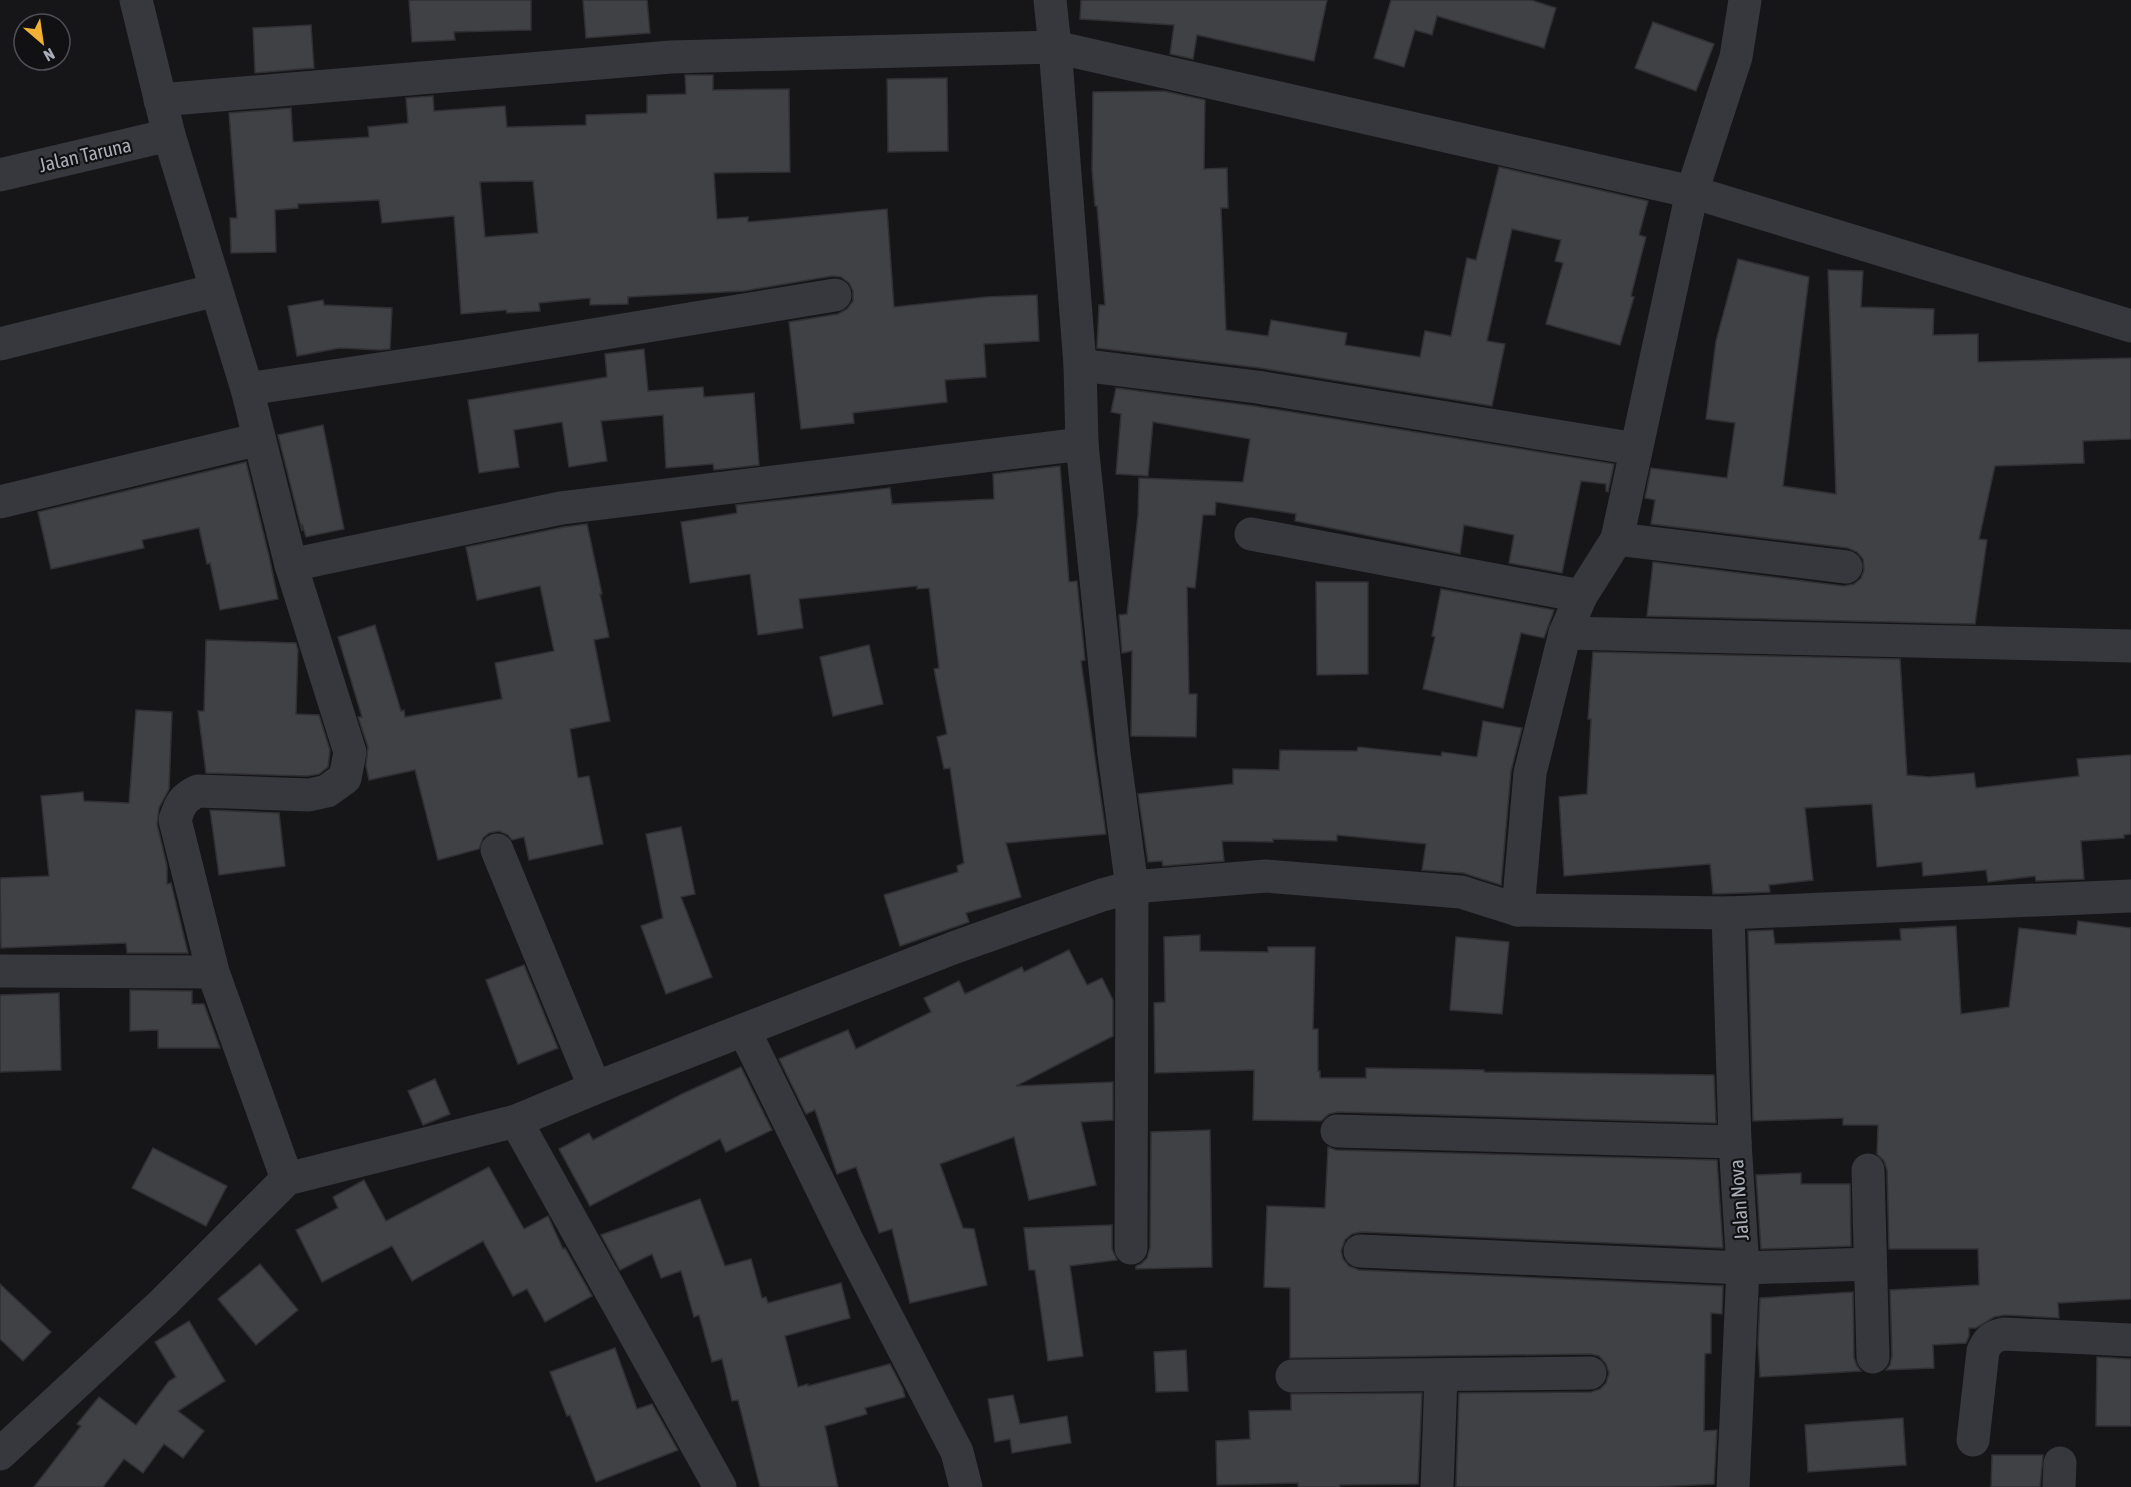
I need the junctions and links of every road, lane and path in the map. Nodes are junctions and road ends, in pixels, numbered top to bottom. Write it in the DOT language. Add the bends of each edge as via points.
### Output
graph roads {
  1 [pos="136,0"];
  2 [pos="1050,0"];
  3 [pos="1745,0"];
  4 [pos="1055,47"];
  5 [pos="160,100"];
  6 [pos="169,135"];
  7 [pos="0,175"];
  8 [pos="1692,192"];
  9 [pos="216,290"];
  10 [pos="835,295"];
  11 [pos="2131,326"];
  12 [pos="0,344"];
  13 [pos="1080,365"];
  14 [pos="247,389"];
  15 [pos="259,439"];
  16 [pos="1082,444"];
  17 [pos="1636,449"];
  18 [pos="0,502"];
  19 [pos="1251,534"];
  20 [pos="1617,539"];
  21 [pos="291,565"];
  22 [pos="1846,567"];
  23 [pos="1581,597"];
  24 [pos="1565,633"];
  25 [pos="2131,646"];
  26 [pos="497,850"];
  27 [pos="1132,886"];
  28 [pos="2131,896"];
  29 [pos="1518,910"];
  30 [pos="1728,913"];
  31 [pos="0,971"];
  32 [pos="213,972"];
  33 [pos="744,1030"];
  34 [pos="595,1088"];
  35 [pos="516,1121"];
  36 [pos="1337,1131"];
  37 [pos="1735,1142"];
  38 [pos="1868,1170"];
  39 [pos="287,1179"];
  40 [pos="1131,1248"];
  41 [pos="1360,1251"];
  42 [pos="1870,1264"];
  43 [pos="1743,1268"];
  44 [pos="2131,1340"];
  45 [pos="1873,1357"];
  46 [pos="1590,1373"];
  47 [pos="1292,1376"];
  48 [pos="1441,1376"];
  49 [pos="1973,1440"];
  50 [pos="0,1454"];
  51 [pos="720,1487"];
  52 [pos="966,1487"];
  53 [pos="1437,1487"];
  54 [pos="1733,1487"];
  1 -- 5 [label="street"];
  2 -- 4 [label="street"];
  3 -- 8 [label="street" via="1736,57"];
  4 -- 5 [label="street" via="671,57"];
  4 -- 8 [label="street"];
  4 -- 13 [label="street"];
  5 -- 6 [label="street"];
  6 -- 7 [label="street, Jalan Taruna"];
  6 -- 9 [label="street"];
  8 -- 11 [label="street"];
  8 -- 17 [label="street"];
  9 -- 12 [label="street"];
  9 -- 14 [label="street"];
  10 -- 14 [label="street"];
  13 -- 16 [label="street"];
  13 -- 17 [label="street" via="1257,387"];
  14 -- 15 [label="street"];
  15 -- 18 [label="street"];
  15 -- 21 [label="street"];
  16 -- 21 [label="street" via="561,508"];
  16 -- 27 [label="street" via="1114,754"];
  17 -- 20 [label="street"];
  19 -- 23 [label="street"];
  20 -- 22 [label="street"];
  20 -- 23 [label="street"];
  21 -- 32 [label="street" via="350,752 345,778 327,791 309,795 198,791 180,802 175,820"];
  23 -- 24 [label="street"];
  24 -- 25 [label="street"];
  24 -- 29 [label="street" via="1530,773"];
  26 -- 34 [label="street"];
  27 -- 29 [label="street" via="1266,876 1461,892"];
  27 -- 33 [label="street" via="953,948"];
  27 -- 40 [label="street"];
  28 -- 30 [label="street"];
  29 -- 30 [label="street"];
  30 -- 37 [label="street, Jalan Nova"];
  31 -- 32 [label="street"];
  32 -- 39 [label="street"];
  33 -- 34 [label="street"];
  33 -- 52 [label="street" via="957,1452"];
  34 -- 35 [label="street"];
  35 -- 39 [label="street"];
  35 -- 51 [label="street"];
  36 -- 37 [label="street"];
  37 -- 43 [label="street, Jalan Nova"];
  38 -- 42 [label="street"];
  39 -- 50 [label="street" via="164,1302"];
  41 -- 43 [label="street"];
  42 -- 43 [label="street"];
  42 -- 45 [label="street"];
  43 -- 54 [label="street, Jalan Nova"];
  44 -- 49 [label="street" via="1996,1336 1987,1341"];
  46 -- 48 [label="street"];
  47 -- 48 [label="street"];
  48 -- 53 [label="street"];
}
